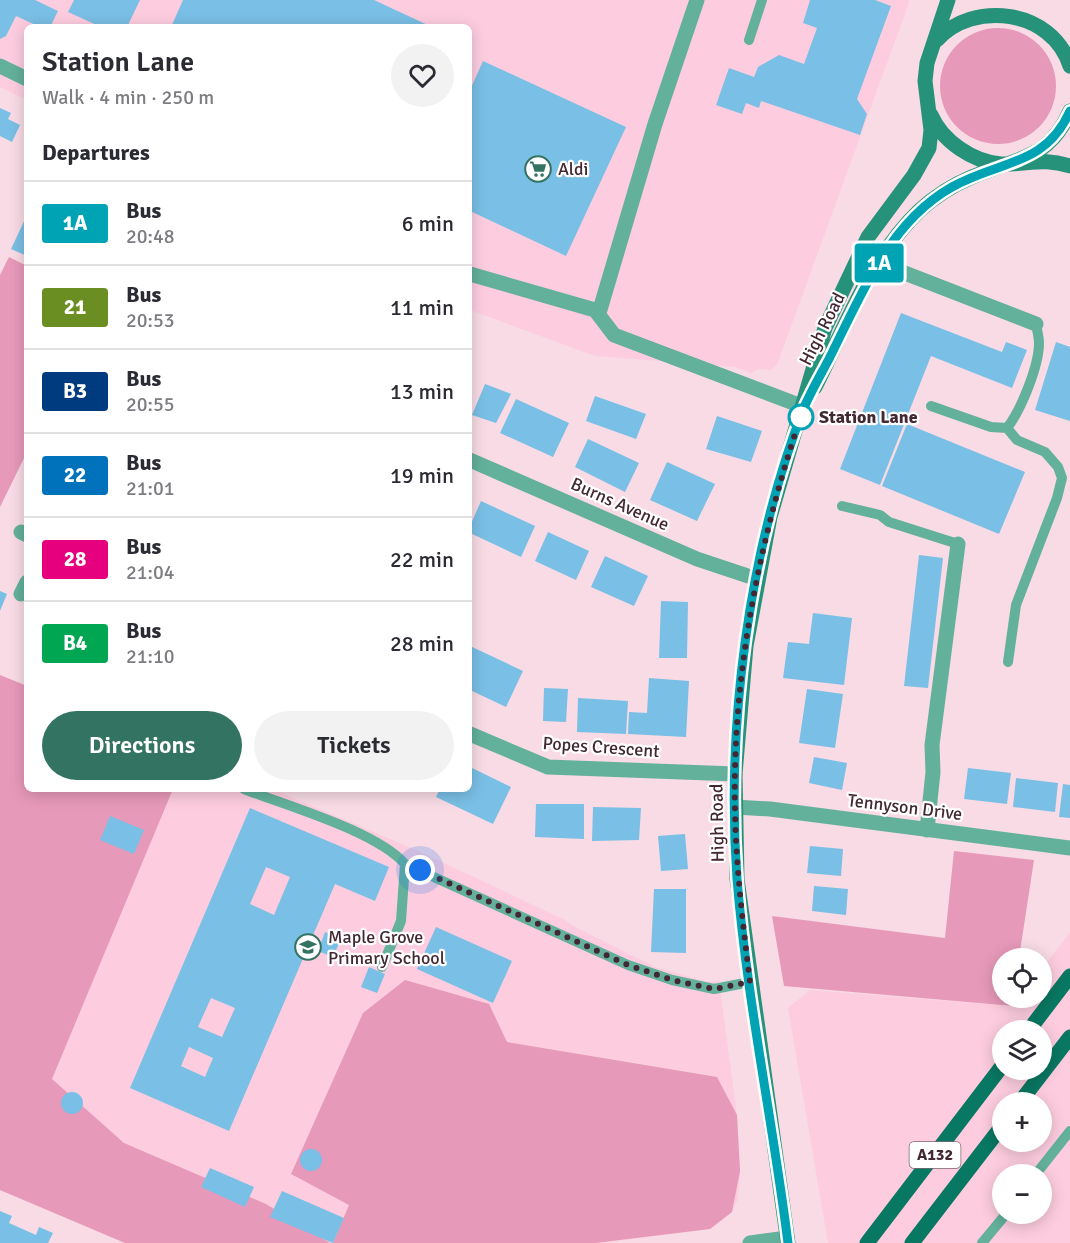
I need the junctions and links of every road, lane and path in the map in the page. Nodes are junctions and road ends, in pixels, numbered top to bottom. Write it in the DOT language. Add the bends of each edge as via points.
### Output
graph roads {
  1 [pos="697,0"];
  2 [pos="762,0"];
  3 [pos="948,0"];
  4 [pos="748,40"];
  5 [pos="933,44"];
  6 [pos="0,66"];
  7 [pos="1070,66"];
  8 [pos="24,78"];
  9 [pos="928,107"];
  10 [pos="1070,111"];
  11 [pos="1014,164"];
  12 [pos="1070,166"];
  13 [pos="879,263"];
  14 [pos="472,275"];
  15 [pos="599,313"];
  16 [pos="1035,324"];
  17 [pos="931,406"];
  18 [pos="804,407"];
  19 [pos="1007,428"];
  20 [pos="472,461"];
  21 [pos="842,506"];
  22 [pos="958,544"];
  23 [pos="757,579"];
  24 [pos="1008,662"];
  25 [pos="472,735"];
  26 [pos="735,774"];
  27 [pos="252,792"];
  28 [pos="735,807"];
  29 [pos="927,830"];
  30 [pos="1070,848"];
  31 [pos="405,864"];
  32 [pos="381,967"];
  33 [pos="1070,976"];
  34 [pos="750,982"];
  35 [pos="1037,1020"];
  36 [pos="1070,1037"];
  37 [pos="992,1079"];
  38 [pos="1028,1092"];
  39 [pos="1070,1131"];
  40 [pos="992,1138"];
  41 [pos="1044,1164"];
  42 [pos="998,1224"];
  43 [pos="788,1240"];
  44 [pos="750,1243"];
  45 [pos="867,1243"];
  46 [pos="912,1243"];
  47 [pos="982,1243"];
  1 -- 15 [label="street"];
  2 -- 4 [label="lane"];
  3 -- 5 [label="main road, High Road"];
  5 -- 7 [label="main road" via="957,20 976,13 1014,14 1047,30 1059,43"];
  5 -- 9 [label="main road, High Road" via="924,81"];
  6 -- 8 [label="street"];
  9 -- 11 [label="main road, High Road" via="942,133 956,146 986,161"];
  9 -- 18 [label="main road, High Road" via="928,148 914,175 873,229 839,295 818,350"];
  10 -- 11 [label="main road, High Road" via="1055,138"];
  11 -- 12 [label="main road" via="1044,160"];
  11 -- 13 [label="main road, High Road" via="971,177 936,197 908,222"];
  13 -- 16 [label="street"];
  13 -- 18 [label="main road, High Road"];
  14 -- 15 [label="street"];
  15 -- 18 [label="street" via="614,335"];
  16 -- 19 [label="lane" via="1039,343 1032,373 1016,416"];
  17 -- 19 [label="lane" via="991,427"];
  18 -- 23 [label="main road, High Road" via="779,483"];
  19 -- 24 [label="lane" via="1017,440 1045,452 1058,466 1062,478 1016,605"];
  20 -- 23 [label="street, Burns Avenue" via="697,559"];
  21 -- 22 [label="lane" via="880,515 890,522"];
  22 -- 29 [label="street" via="933,745"];
  23 -- 26 [label="main road, High Road"];
  25 -- 26 [label="street, Popes Crescent" via="548,767"];
  26 -- 28 [label="main road, High Road"];
  27 -- 31 [label="lane" via="362,836 397,855"];
  28 -- 29 [label="street, Tennyson Drive"];
  28 -- 34 [label="main road, High Road" via="737,879"];
  29 -- 30 [label="street, Tennyson Drive"];
  31 -- 32 [label="lane" via="401,921"];
  31 -- 34 [label="lane" via="628,965 714,989"];
  33 -- 35 [label="main road"];
  34 -- 43 [label="main road, High Road"];
  36 -- 38 [label="main road"];
  37 -- 45 [label="main road, A132"];
  39 -- 41 [label="lane"];
  40 -- 46 [label="main road, A132"];
  42 -- 47 [label="lane"];
  43 -- 44 [label="street"];
}
